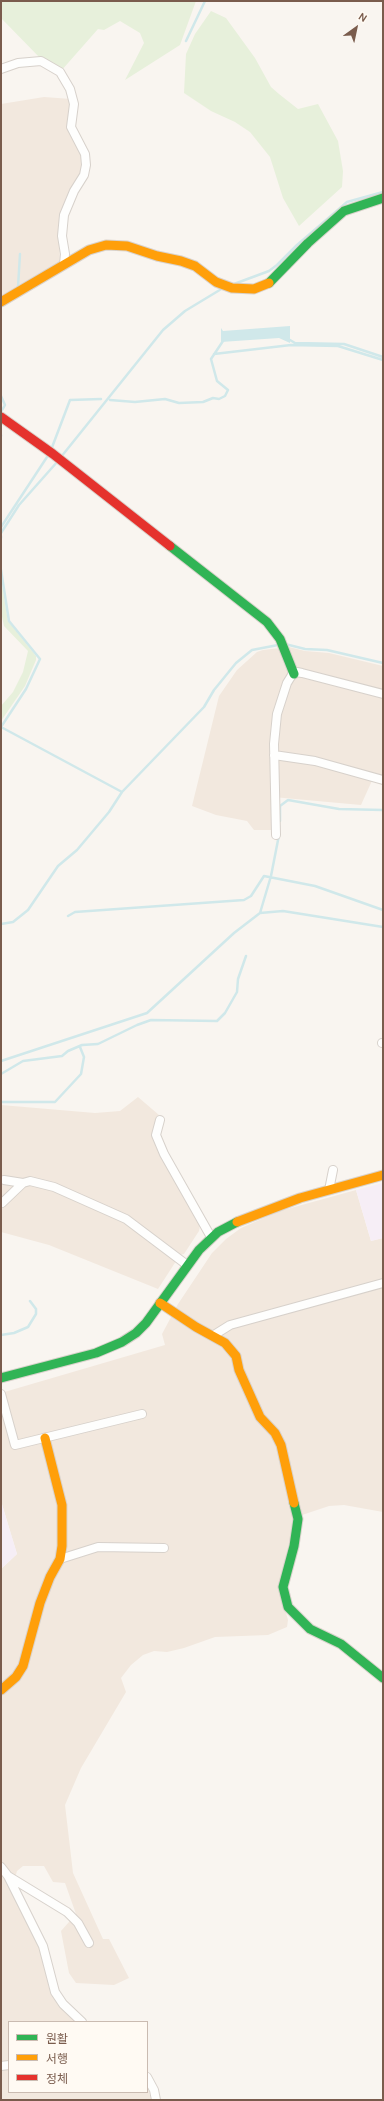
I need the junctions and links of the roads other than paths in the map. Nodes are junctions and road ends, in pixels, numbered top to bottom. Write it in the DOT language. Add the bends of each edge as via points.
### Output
graph roads {
  1 [pos="1,69"];
  2 [pos="383,198"];
  3 [pos="64,264"];
  4 [pos="1,302"];
  5 [pos="1,417"];
  6 [pos="294,674"];
  7 [pos="383,694"];
  8 [pos="274,756"];
  9 [pos="383,780"];
  10 [pos="276,835"];
  11 [pos="160,1120"];
  12 [pos="333,1170"];
  13 [pos="383,1175"];
  14 [pos="4,1180"];
  15 [pos="23,1183"];
  16 [pos="329,1190"];
  17 [pos="2,1203"];
  18 [pos="211,1237"];
  19 [pos="187,1265"];
  20 [pos="383,1283"];
  21 [pos="160,1303"];
  22 [pos="214,1336"];
  23 [pos="1,1378"];
  24 [pos="1,1394"];
  25 [pos="142,1414"];
  26 [pos="45,1438"];
  27 [pos="164,1548"];
  28 [pos="60,1559"];
  29 [pos="383,1678"];
  30 [pos="1,1690"];
  31 [pos="1,1867"];
  32 [pos="8,1876"];
  33 [pos="89,1943"];
  34 [pos="81,2021"];
  35 [pos="148,2079"];
  36 [pos="156,2100"];
  1 -- 3 [label="street" via="18,63 41,61 60,72 70,89 74,104 71,127 85,154 86,165 84,175 74,190 64,215"];
  2 -- 3 [label="street" via="344,211 268,284 254,289 232,288 216,282 195,266 127,246 106,245 89,250"];
  3 -- 4 [label="street"];
  5 -- 6 [label="street" via="53,454 267,622 280,638"];
  6 -- 7 [label="street" via="302,673"];
  6 -- 8 [label="street" via="286,683 278,714"];
  8 -- 9 [label="street" via="315,761"];
  8 -- 10 [label="street"];
  11 -- 18 [label="street" via="156,1135 164,1154"];
  12 -- 16 [label="street"];
  13 -- 16 [label="street"];
  14 -- 15 [label="street"];
  15 -- 17 [label="street"];
  15 -- 19 [label="street" via="30,1181 54,1187 126,1219"];
  16 -- 18 [label="street" via="272,1208 237,1222"];
  18 -- 19 [label="street"];
  19 -- 21 [label="street"];
  20 -- 22 [label="street" via="230,1325"];
  21 -- 22 [label="street" via="196,1328"];
  21 -- 23 [label="street" via="136,1333 122,1342 96,1353"];
  22 -- 29 [label="street" via="225,1342 236,1356 239,1370 260,1417 275,1433 281,1445 298,1519 283,1587 288,1607 310,1629 341,1644"];
  24 -- 26 [label="street" via="14,1445"];
  25 -- 26 [label="street"];
  26 -- 28 [label="street" via="62,1505"];
  27 -- 28 [label="street" via="98,1547"];
  28 -- 30 [label="street" via="40,1603 23,1666 16,1677"];
  31 -- 32 [label="street"];
  32 -- 33 [label="street" via="67,1912 78,1923"];
  32 -- 34 [label="street" via="43,1946 55,1992 63,2004"];
  35 -- 36 [label="street"];
}
